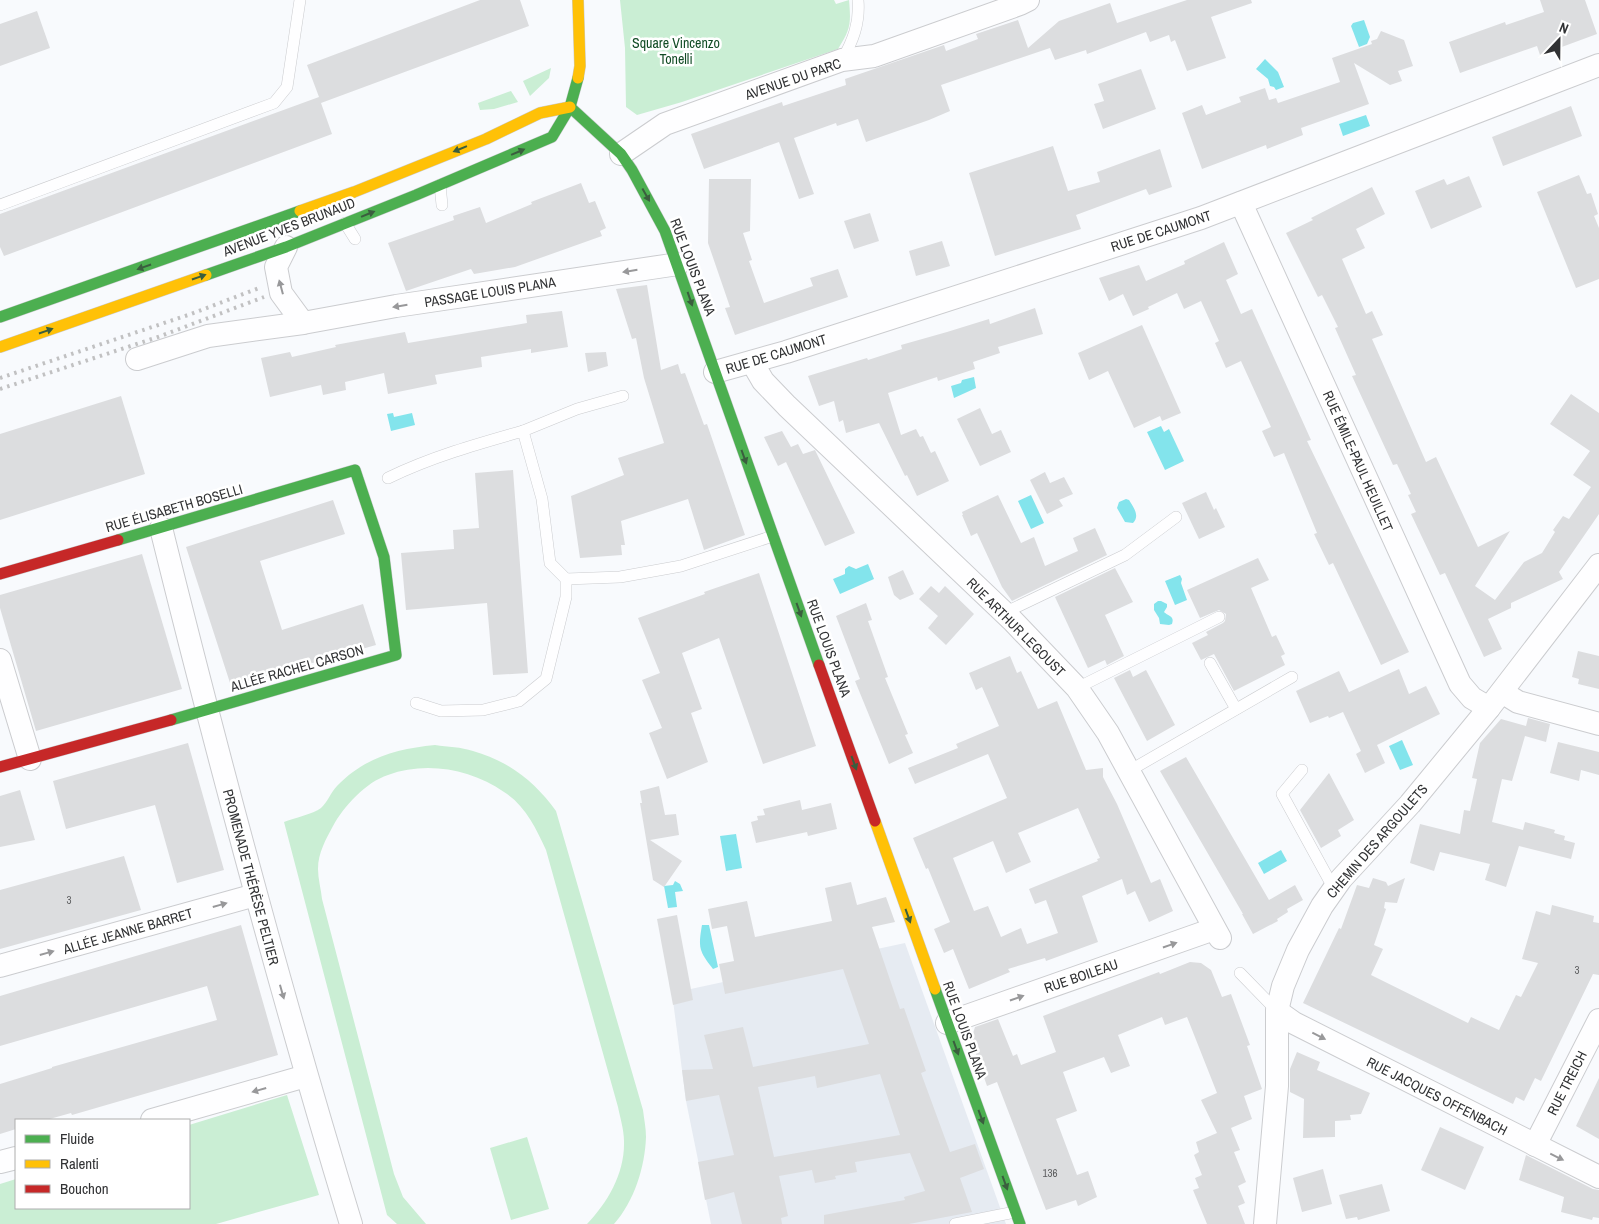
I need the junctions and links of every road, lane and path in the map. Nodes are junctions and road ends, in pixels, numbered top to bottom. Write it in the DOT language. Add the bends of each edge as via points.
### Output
graph roads {
  1 [pos="300,0"];
  2 [pos="578,0"];
  3 [pos="858,0"];
  4 [pos="1028,0"];
  5 [pos="842,60"];
  6 [pos="1599,65"];
  7 [pos="570,107"];
  8 [pos="629,156"];
  9 [pos="440,185"];
  10 [pos="1241,203"];
  11 [pos="0,205"];
  12 [pos="442,205"];
  13 [pos="671,216"];
  14 [pos="345,222"];
  15 [pos="355,239"];
  16 [pos="286,247"];
  17 [pos="678,264"];
  18 [pos="0,317"];
  19 [pos="303,323"];
  20 [pos="0,347"];
  21 [pos="138,360"];
  22 [pos="752,362"];
  23 [pos="715,372"];
  24 [pos="623,396"];
  25 [pos="523,431"];
  26 [pos="388,478"];
  27 [pos="1176,517"];
  28 [pos="161,528"];
  29 [pos="772,536"];
  30 [pos="1599,565"];
  31 [pos="0,574"];
  32 [pos="566,579"];
  33 [pos="1004,613"];
  34 [pos="1219,616"];
  35 [pos="396,655"];
  36 [pos="0,660"];
  37 [pos="1210,662"];
  38 [pos="1292,677"];
  39 [pos="1077,688"];
  40 [pos="1496,700"];
  41 [pos="416,702"];
  42 [pos="1236,709"];
  43 [pos="206,710"];
  44 [pos="1599,724"];
  45 [pos="30,759"];
  46 [pos="0,767"];
  47 [pos="1302,770"];
  48 [pos="1129,771"];
  49 [pos="1334,890"];
  50 [pos="255,895"];
  51 [pos="1217,934"];
  52 [pos="0,966"];
  53 [pos="1240,973"];
  54 [pos="1277,1011"];
  55 [pos="1599,1020"];
  56 [pos="947,1023"];
  57 [pos="306,1076"];
  58 [pos="156,1119"];
  59 [pos="1535,1145"];
  60 [pos="15,1158"];
  61 [pos="0,1162"];
  62 [pos="1599,1177"];
  63 [pos="1015,1212"];
  64 [pos="351,1224"];
  65 [pos="954,1224"];
  66 [pos="1020,1224"];
  67 [pos="1265,1224"];
  1 -- 11 [label="lane" via="287,87 274,103"];
  2 -- 7 [label="street, AVENUE YVES BRUNAUD" via="580,66"];
  3 -- 5 [label="lane" via="855,35"];
  4 -- 5 [label="street, AVENUE DU PARC" via="874,56"];
  5 -- 8 [label="street, AVENUE DU PARC" via="665,124"];
  6 -- 10 [label="street, RUE DE CAUMONT"];
  7 -- 8 [label="street, RUE LOUIS PLANA"];
  9 -- 7 [label="street, AVENUE YVES BRUNAUD, one-way" via="552,137"];
  7 -- 18 [label="street, AVENUE YVES BRUNAUD, one-way" via="540,113 486,139 354,192"];
  8 -- 17 [label="street, RUE LOUIS PLANA, one-way" via="632,170 665,230"];
  9 -- 12 [label="lane"];
  14 -- 9 [label="street, AVENUE YVES BRUNAUD, one-way"];
  10 -- 22 [label="street, RUE DE CAUMONT"];
  10 -- 40 [label="street, RUE ÉMILE-PAUL HEUILLET" via="1460,684 1472,698"];
  13 -- 17 [label="lane"];
  14 -- 15 [label="lane"];
  14 -- 16 [label="street, AVENUE YVES BRUNAUD"];
  19 -- 16 [label="street, one-way" via="282,293 276,267"];
  20 -- 16 [label="street, AVENUE YVES BRUNAUD, one-way"];
  17 -- 19 [label="street, PASSAGE LOUIS PLANA, one-way"];
  17 -- 23 [label="street, RUE LOUIS PLANA, one-way"];
  19 -- 21 [label="street, PASSAGE LOUIS PLANA" via="208,336"];
  22 -- 23 [label="street, RUE DE CAUMONT"];
  22 -- 33 [label="street, RUE ARTHUR LEGOUST" via="763,380 787,406"];
  23 -- 29 [label="street, RUE LOUIS PLANA, one-way"];
  24 -- 25 [label="lane" via="577,408"];
  25 -- 26 [label="lane" via="415,465"];
  25 -- 32 [label="lane" via="542,499 550,562"];
  27 -- 33 [label="lane" via="1125,556"];
  28 -- 31 [label="street, RUE ÉLISABETH BOSELLI"];
  28 -- 35 [label="street, RUE ÉLISABETH BOSELLI" via="355,470 384,557"];
  28 -- 43 [label="street, PROMENADE THÉRÈSE PELTIER"];
  29 -- 32 [label="lane" via="681,566 620,578"];
  29 -- 56 [label="street, RUE LOUIS PLANA, one-way"];
  30 -- 40 [label="street, CHEMIN DES ARGOULETS"];
  32 -- 41 [label="lane" via="566,597 546,679 519,701 483,710 441,711"];
  33 -- 39 [label="street, RUE ARTHUR LEGOUST"];
  34 -- 39 [label="lane"];
  35 -- 43 [label="street, ALLÉE RACHEL CARSON"];
  36 -- 45 [label="street"];
  37 -- 42 [label="lane"];
  38 -- 42 [label="lane"];
  39 -- 48 [label="street, RUE ARTHUR LEGOUST"];
  40 -- 44 [label="street, RUE ÉMILE-PAUL HEUILLET" via="1518,702"];
  40 -- 49 [label="street, CHEMIN DES ARGOULETS"];
  42 -- 48 [label="lane"];
  43 -- 45 [label="street, ALLÉE RACHEL CARSON"];
  43 -- 50 [label="street, PROMENADE THÉRÈSE PELTIER"];
  45 -- 46 [label="street, ALLÉE RACHEL CARSON"];
  47 -- 49 [label="lane" via="1282,794"];
  48 -- 51 [label="street, RUE ARTHUR LEGOUST"];
  49 -- 54 [label="street, CHEMIN DES ARGOULETS" via="1298,950"];
  52 -- 50 [label="street, ALLÉE JEANNE BARRET, one-way"];
  50 -- 57 [label="street, PROMENADE THÉRÈSE PELTIER, one-way"];
  56 -- 51 [label="street, RUE BOILEAU, one-way"];
  53 -- 54 [label="lane"];
  54 -- 59 [label="street, RUE JACQUES OFFENBACH, one-way" via="1294,1024"];
  54 -- 67 [label="street, CHEMIN DES ARGOULETS" via="1277,1086"];
  55 -- 59 [label="street, RUE TREICH"];
  56 -- 63 [label="street, RUE LOUIS PLANA, one-way"];
  57 -- 58 [label="street, one-way"];
  57 -- 64 [label="street, PROMENADE THÉRÈSE PELTIER"];
  59 -- 62 [label="street, RUE JACQUES OFFENBACH, one-way"];
  60 -- 61 [label="street"];
  63 -- 65 [label="lane"];
  63 -- 66 [label="street, RUE LOUIS PLANA"];
}
